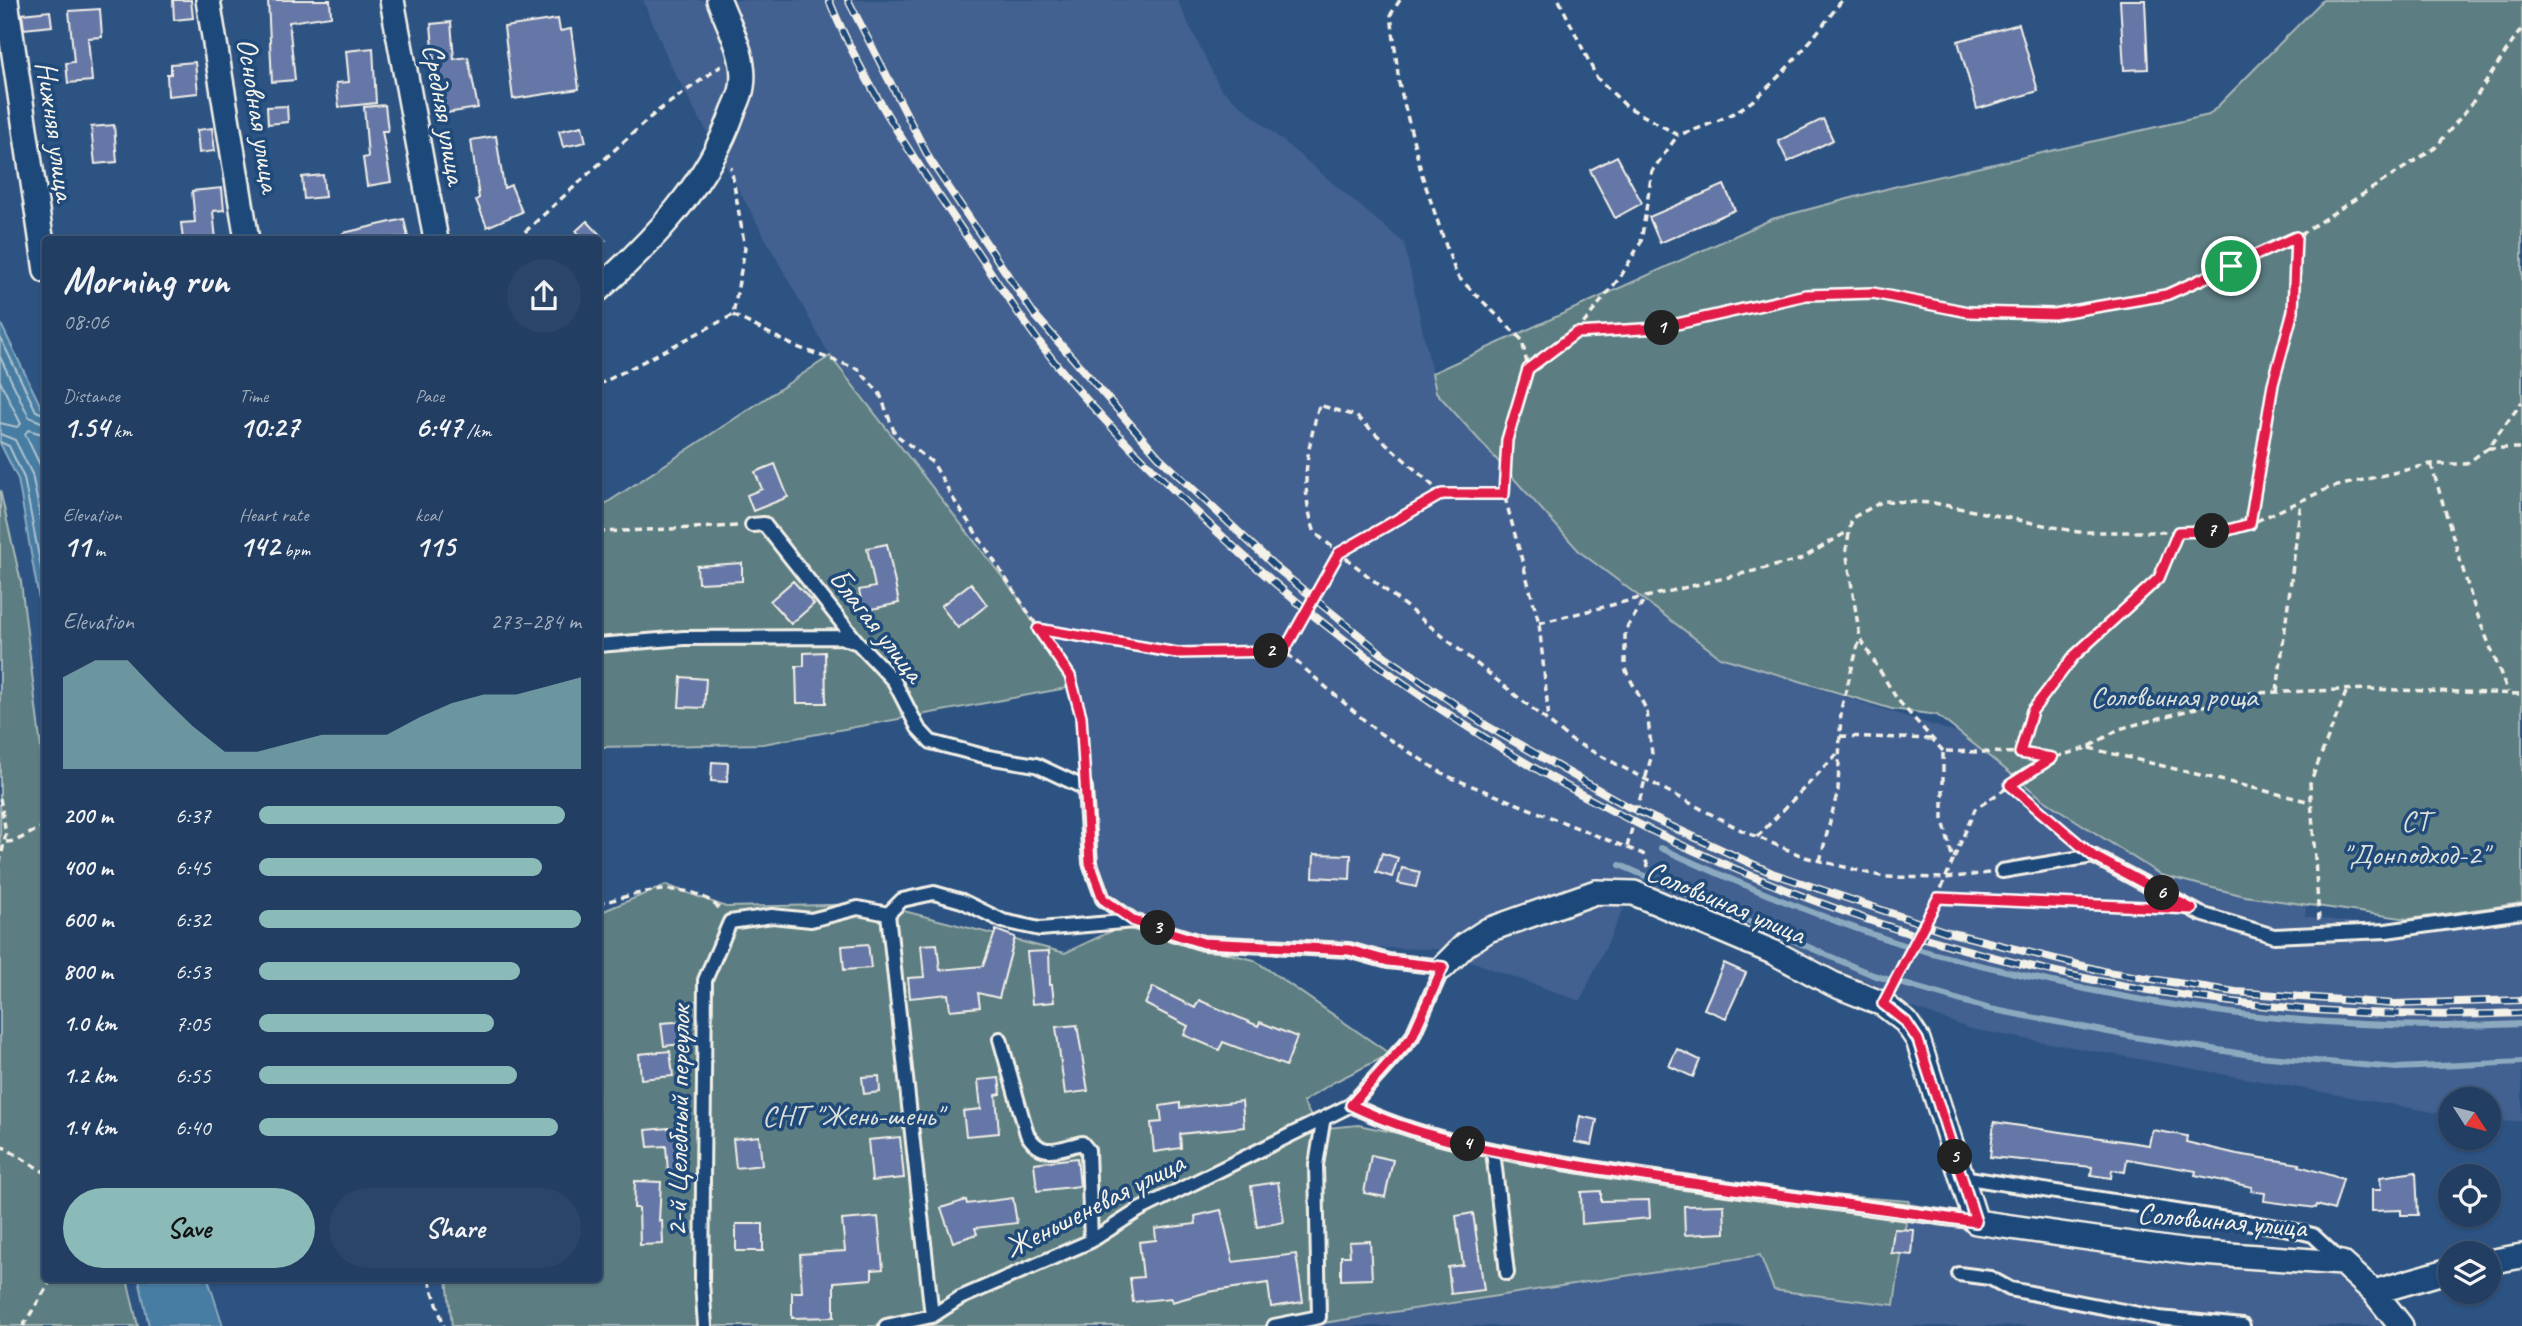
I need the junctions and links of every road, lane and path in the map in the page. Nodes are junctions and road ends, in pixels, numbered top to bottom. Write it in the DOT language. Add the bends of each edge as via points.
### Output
graph roads {
  1 [pos="6,0"];
  2 [pos="208,0"];
  3 [pos="392,0"];
  4 [pos="719,0"];
  5 [pos="1400,0"];
  6 [pos="1559,0"];
  7 [pos="1842,0"];
  8 [pos="2522,28"];
  9 [pos="740,52"];
  10 [pos="725,134"];
  11 [pos="1678,135"];
  12 [pos="246,236"];
  13 [pos="435,236"];
  14 [pos="520,236"];
  15 [pos="2296,237"];
  16 [pos="42,244"];
  17 [pos="602,286"];
  18 [pos="733,315"];
  19 [pos="1576,333"];
  20 [pos="1528,369"];
  21 [pos="602,383"];
  22 [pos="2522,402"];
  23 [pos="2488,448"];
  24 [pos="2522,448"];
  25 [pos="2431,464"];
  26 [pos="1442,494"];
  27 [pos="1504,494"];
  28 [pos="2301,501"];
  29 [pos="2250,524"];
  30 [pos="752,525"];
  31 [pos="1849,531"];
  32 [pos="602,532"];
  33 [pos="2178,532"];
  34 [pos="1339,553"];
  35 [pos="1646,597"];
  36 [pos="1539,623"];
  37 [pos="1038,629"];
  38 [pos="1860,638"];
  39 [pos="858,643"];
  40 [pos="602,645"];
  41 [pos="1284,651"];
  42 [pos="2347,690"];
  43 [pos="2277,692"];
  44 [pos="2508,692"];
  45 [pos="2522,694"];
  46 [pos="1549,722"];
  47 [pos="1840,736"];
  48 [pos="1932,738"];
  49 [pos="2087,748"];
  50 [pos="1840,751"];
  51 [pos="1942,751"];
  52 [pos="2020,753"];
  53 [pos="2052,758"];
  54 [pos="1647,778"];
  55 [pos="2010,785"];
  56 [pos="1085,788"];
  57 [pos="0,798"];
  58 [pos="2311,802"];
  59 [pos="1,804"];
  60 [pos="42,828"];
  61 [pos="1757,837"];
  62 [pos="6,842"];
  63 [pos="1627,847"];
  64 [pos="2093,856"];
  65 [pos="1953,860"];
  66 [pos="1820,861"];
  67 [pos="0,862"];
  68 [pos="2002,871"];
  69 [pos="1946,878"];
  70 [pos="1938,898"];
  71 [pos="602,903"];
  72 [pos="1664,904"];
  73 [pos="2192,909"];
  74 [pos="2522,912"];
  75 [pos="888,914"];
  76 [pos="1134,921"];
  77 [pos="730,922"];
  78 [pos="2320,932"];
  79 [pos="1443,967"];
  80 [pos="1883,1004"];
  81 [pos="1000,1039"];
  82 [pos="1351,1105"];
  83 [pos="1323,1122"];
  84 [pos="0,1145"];
  85 [pos="1493,1151"];
  86 [pos="42,1171"];
  87 [pos="1962,1177"];
  88 [pos="1976,1222"];
  89 [pos="1091,1241"];
  90 [pos="2522,1256"];
  91 [pos="2501,1260"];
  92 [pos="2342,1263"];
  93 [pos="1507,1273"];
  94 [pos="2438,1273"];
  95 [pos="1959,1274"];
  96 [pos="50,1282"];
  97 [pos="430,1282"];
  98 [pos="2374,1292"];
  99 [pos="933,1316"];
  100 [pos="23,1326"];
  101 [pos="444,1326"];
  102 [pos="705,1326"];
  103 [pos="886,1326"];
  104 [pos="1274,1326"];
  105 [pos="2243,1326"];
  106 [pos="2401,1326"];
  1 -- 16 [label="street, Нижняя улица"];
  2 -- 12 [label="street, Основная улица"];
  3 -- 13 [label="street, Средняя улица"];
  4 -- 9 [label="street"];
  5 -- 20 [label="path" via="1391,14 1399,83 1446,246 1458,276 1522,340"];
  6 -- 11 [label="path" via="1597,78 1626,106"];
  7 -- 11 [label="path" via="1755,99 1709,125"];
  8 -- 15 [label="path" via="2470,106 2435,148"];
  9 -- 10 [label="street" via="742,87"];
  9 -- 14 [label="path" via="655,113"];
  10 -- 17 [label="street" via="685,199"];
  10 -- 18 [label="path" via="745,248"];
  11 -- 19 [label="path" via="1652,171 1641,242"];
  15 -- 19 [label="path" via="2166,295 2054,314 1968,312 1873,293 1806,295 1659,328"];
  15 -- 29 [label="path" via="2293,311 2273,384"];
  18 -- 21 [label="path"];
  18 -- 37 [label="path" via="794,346 858,369 880,394 895,434 933,463"];
  19 -- 20 [label="path"];
  20 -- 27 [label="path" via="1507,440"];
  22 -- 23 [label="path"];
  23 -- 24 [label="path"];
  23 -- 25 [label="path" via="2466,464"];
  25 -- 28 [label="path" via="2329,488"];
  25 -- 44 [label="path" via="2474,606"];
  26 -- 27 [label="path"];
  26 -- 34 [label="path"];
  26 -- 34 [label="path" via="1356,416 1319,405 1305,461 1306,506 1315,533"];
  27 -- 36 [label="path"];
  28 -- 29 [label="path"];
  28 -- 43 [label="path"];
  29 -- 33 [label="path" via="2228,530"];
  30 -- 32 [label="path"];
  30 -- 39 [label="lane, Благая улица" via="764,524"];
  31 -- 33 [label="path" via="1852,517 1883,501 1934,503 2078,532"];
  31 -- 35 [label="path" via="1799,560"];
  31 -- 38 [label="path" via="1846,550"];
  33 -- 52 [label="path" via="2159,578 2074,656 2032,711"];
  34 -- 41 [label="path"];
  34 -- 46 [label="path"];
  35 -- 36 [label="path"];
  35 -- 54 [label="path" via="1625,631 1625,669 1647,711 1652,754"];
  36 -- 46 [label="path"];
  37 -- 41 [label="path" via="1177,653"];
  37 -- 56 [label="path" via="1070,676 1081,716"];
  38 -- 47 [label="path" via="1841,709"];
  38 -- 48 [label="path" via="1897,699"];
  39 -- 40 [label="lane" via="841,637 684,638"];
  39 -- 56 [label="lane, Благая улица" via="894,681 918,728 931,742 1036,765"];
  41 -- 63 [label="path" via="1378,732 1447,776"];
  42 -- 43 [label="path"];
  42 -- 44 [label="path"];
  42 -- 58 [label="path" via="2310,783"];
  43 -- 49 [label="path" via="2252,693 2119,729"];
  44 -- 45 [label="path"];
  46 -- 54 [label="path" via="1600,757"];
  47 -- 48 [label="path"];
  47 -- 50 [label="path"];
  48 -- 51 [label="path"];
  49 -- 53 [label="path"];
  49 -- 58 [label="path"];
  50 -- 61 [label="path"];
  50 -- 66 [label="path" via="1838,790"];
  51 -- 52 [label="path"];
  51 -- 65 [label="path" via="1943,820"];
  52 -- 53 [label="path"];
  53 -- 55 [label="path"];
  54 -- 61 [label="path"];
  54 -- 63 [label="path"];
  55 -- 64 [label="path"];
  55 -- 65 [label="path" via="1975,809"];
  56 -- 76 [label="lane" via="1090,863 1103,899"];
  57 -- 59 [label="path"];
  58 -- 78 [label="path"];
  59 -- 62 [label="path"];
  60 -- 62 [label="path" via="16,842"];
  61 -- 66 [label="path"];
  62 -- 67 [label="path"];
  63 -- 72 [label="path" via="1643,854"];
  64 -- 68 [label="lane"];
  64 -- 73 [label="lane"];
  65 -- 69 [label="path"];
  66 -- 69 [label="path" via="1884,877"];
  68 -- 69 [label="path"];
  69 -- 70 [label="path"];
  70 -- 73 [label="path"];
  70 -- 80 [label="path"];
  71 -- 77 [label="path" via="641,892 674,890 706,895"];
  72 -- 79 [label="street, Соловьиная улица" via="1634,893 1596,892 1488,930"];
  72 -- 80 [label="street, Соловьиная улица"];
  73 -- 78 [label="lane" via="2274,936"];
  74 -- 78 [label="lane" via="2386,931"];
  75 -- 76 [label="lane" via="902,900 934,893 1003,921 1040,929"];
  75 -- 77 [label="lane" via="858,908 811,920 772,916"];
  75 -- 99 [label="lane"];
  76 -- 79 [label="lane" via="1203,943 1349,950 1388,961"];
  77 -- 102 [label="lane, 2-й Целебный переулок" via="705,980"];
  79 -- 82 [label="lane, Соловьиная улица" via="1412,1037"];
  80 -- 87 [label="street, Соловьиная улица" via="1906,1022 1918,1040"];
  81 -- 89 [label="lane" via="1027,1134 1035,1147 1044,1151 1082,1143 1088,1150"];
  82 -- 83 [label="lane, Соловьиная улица"];
  82 -- 85 [label="lane, Соловьиная улица" via="1377,1118"];
  83 -- 89 [label="lane, Женьшеневая улица" via="1139,1210"];
  83 -- 104 [label="lane" via="1316,1164 1319,1317"];
  84 -- 86 [label="path"];
  85 -- 88 [label="lane, Соловьиная улица"];
  85 -- 93 [label="lane"];
  87 -- 88 [label="street, Соловьиная улица"];
  87 -- 92 [label="lane" via="2284,1228 2313,1236"];
  88 -- 92 [label="street, Соловьиная улица" via="2189,1252"];
  89 -- 99 [label="lane, Женьшеневая улица" via="960,1298"];
  90 -- 91 [label="street"];
  92 -- 98 [label="street, Соловьиная улица"];
  94 -- 98 [label="street"];
  95 -- 105 [label="lane" via="1990,1278 2010,1289 2159,1318"];
  96 -- 100 [label="path"];
  97 -- 101 [label="path"];
  98 -- 106 [label="street, Соловьиная улица"];
  99 -- 103 [label="lane, Женьшеневая улица"];
}
